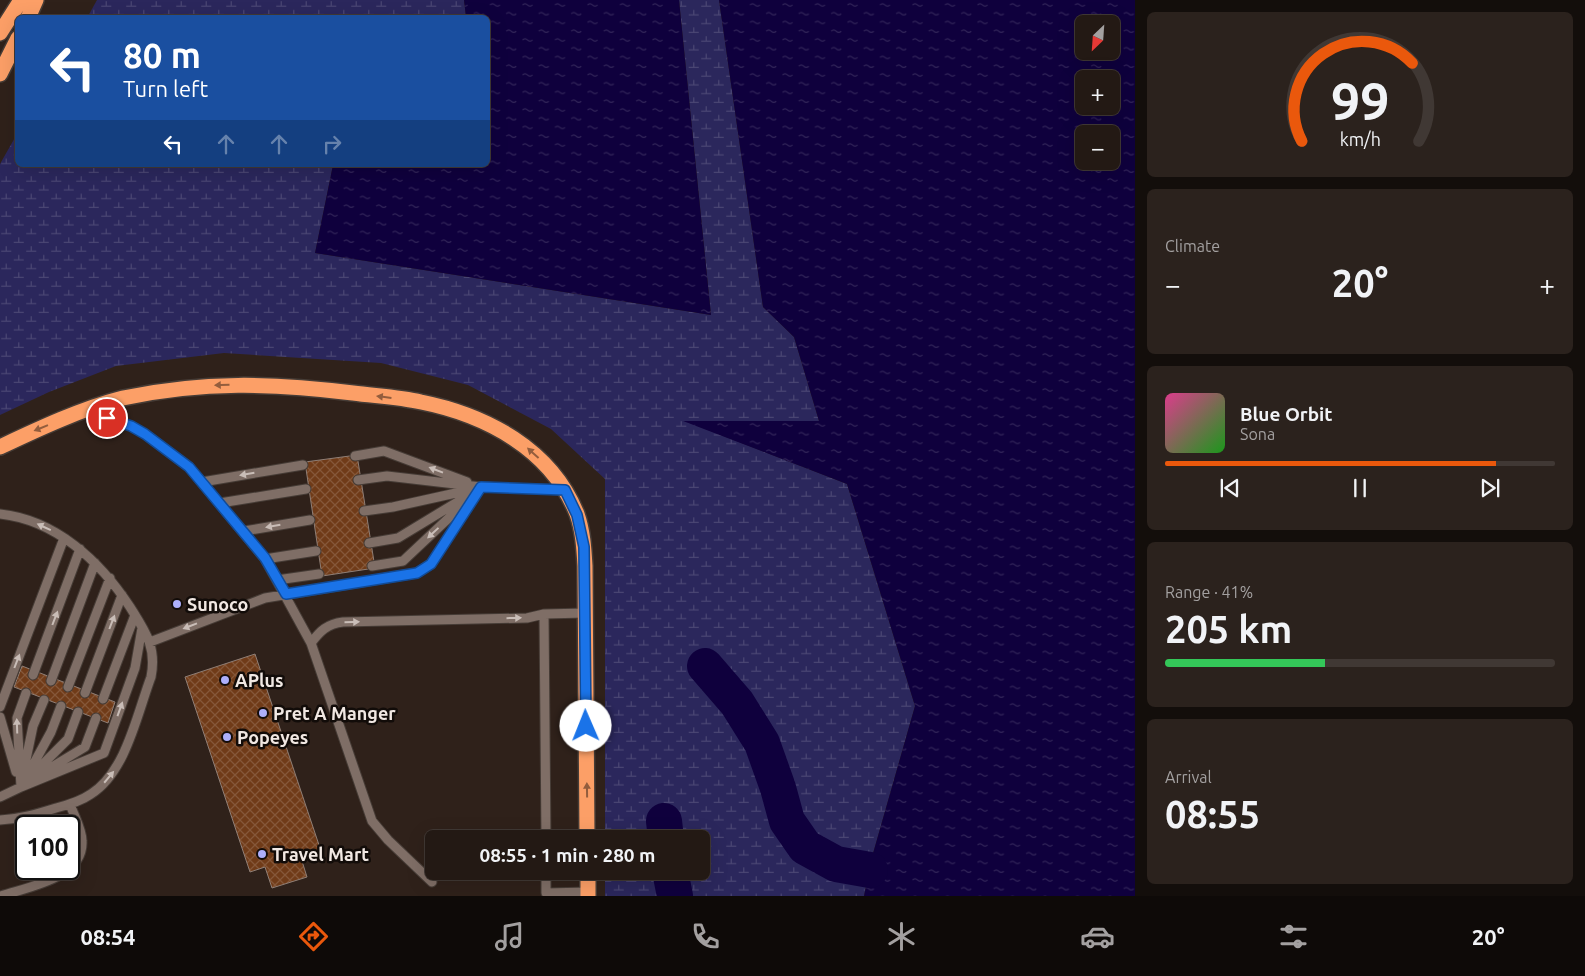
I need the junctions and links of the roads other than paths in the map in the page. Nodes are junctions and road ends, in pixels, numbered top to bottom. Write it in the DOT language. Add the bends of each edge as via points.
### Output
graph roads {
  1 [pos="21,0"];
  2 [pos="36,0"];
  3 [pos="29,15"];
  4 [pos="0,33"];
  5 [pos="15,44"];
  6 [pos="0,74"];
  7 [pos="82,412"];
  8 [pos="0,447"];
  9 [pos="355,456"];
  10 [pos="303,465"];
  11 [pos="358,480"];
  12 [pos="202,482"];
  13 [pos="481,487"];
  14 [pos="306,489"];
  15 [pos="565,490"];
  16 [pos="220,503"];
  17 [pos="364,511"];
  18 [pos="0,514"];
  19 [pos="310,520"];
  20 [pos="244,531"];
  21 [pos="64,538"];
  22 [pos="369,543"];
  23 [pos="80,550"];
  24 [pos="316,551"];
  25 [pos="265,558"];
  26 [pos="95,563"];
  27 [pos="372,566"];
  28 [pos="319,574"];
  29 [pos="110,578"];
  30 [pos="278,580"];
  31 [pos="286,594"];
  32 [pos="122,595"];
  33 [pos="585,612"];
  34 [pos="544,614"];
  35 [pos="135,615"];
  36 [pos="142,628"];
  37 [pos="150,642"];
  38 [pos="311,643"];
  39 [pos="33,674"];
  40 [pos="50,681"];
  41 [pos="68,687"];
  42 [pos="26,693"];
  43 [pos="85,693"];
  44 [pos="103,699"];
  45 [pos="44,700"];
  46 [pos="61,706"];
  47 [pos="0,707"];
  48 [pos="78,712"];
  49 [pos="0,716"];
  50 [pos="96,718"];
  51 [pos="21,787"];
  52 [pos="0,797"];
  53 [pos="70,804"];
  54 [pos="0,820"];
  55 [pos="546,830"];
  56 [pos="587,830"];
  57 [pos="546,880"];
  58 [pos="588,880"];
  59 [pos="432,882"];
  60 [pos="588,894"];
  61 [pos="1,896"];
  1 -- 4 [label="highway"];
  2 -- 3 [label="highway"];
  5 -- 6 [label="highway"];
  7 -- 8 [label="highway, one-way"];
  7 -- 12 [label="lane" via="131,426 145,434 189,467"];
  15 -- 7 [label="highway, one-way" via="531,451 503,430 475,417 421,402 302,386 221,385 169,390 123,399"];
  13 -- 9 [label="lane, one-way" via="384,451"];
  10 -- 12 [label="lane, one-way"];
  11 -- 13 [label="lane" via="387,476"];
  12 -- 16 [label="lane"];
  13 -- 15 [label="lane"];
  13 -- 17 [label="lane"];
  13 -- 22 [label="lane" via="398,538"];
  13 -- 27 [label="lane, one-way" via="403,561"];
  13 -- 31 [label="lane" via="431,564 417,573"];
  14 -- 16 [label="lane"];
  15 -- 33 [label="highway" via="581,529"];
  16 -- 20 [label="lane"];
  21 -- 18 [label="lane, one-way" via="32,522"];
  19 -- 20 [label="lane, one-way"];
  20 -- 25 [label="lane"];
  21 -- 23 [label="lane"];
  47 -- 21 [label="lane, one-way"];
  23 -- 26 [label="lane"];
  39 -- 23 [label="lane, one-way"];
  24 -- 25 [label="lane"];
  25 -- 30 [label="lane"];
  26 -- 29 [label="lane"];
  26 -- 40 [label="lane"];
  28 -- 30 [label="lane"];
  29 -- 32 [label="lane"];
  29 -- 41 [label="lane"];
  30 -- 31 [label="lane"];
  31 -- 37 [label="lane, one-way" via="246,604"];
  31 -- 38 [label="lane"];
  32 -- 35 [label="lane"];
  43 -- 32 [label="lane, one-way"];
  33 -- 34 [label="lane"];
  56 -- 33 [label="highway, one-way"];
  38 -- 34 [label="lane, one-way" via="324,627 333,623 527,618"];
  34 -- 55 [label="lane"];
  35 -- 36 [label="lane"];
  35 -- 44 [label="lane"];
  36 -- 37 [label="lane"];
  51 -- 36 [label="lane, one-way" via="104,753 135,668"];
  53 -- 37 [label="lane, one-way" via="99,788 120,762 151,677 154,655"];
  38 -- 59 [label="lane" via="372,821"];
  51 -- 42 [label="lane, one-way" via="17,718"];
  45 -- 51 [label="lane" via="33,726"];
  46 -- 51 [label="lane" via="51,732"];
  48 -- 51 [label="lane" via="68,739"];
  49 -- 51 [label="lane"];
  50 -- 51 [label="lane" via="85,747"];
  51 -- 52 [label="lane"];
  53 -- 54 [label="lane" via="22,818"];
  53 -- 61 [label="lane" via="82,841 77,861 62,875"];
  57 -- 60 [label="lane" via="546,893"];
  58 -- 60 [label="highway"];
}
